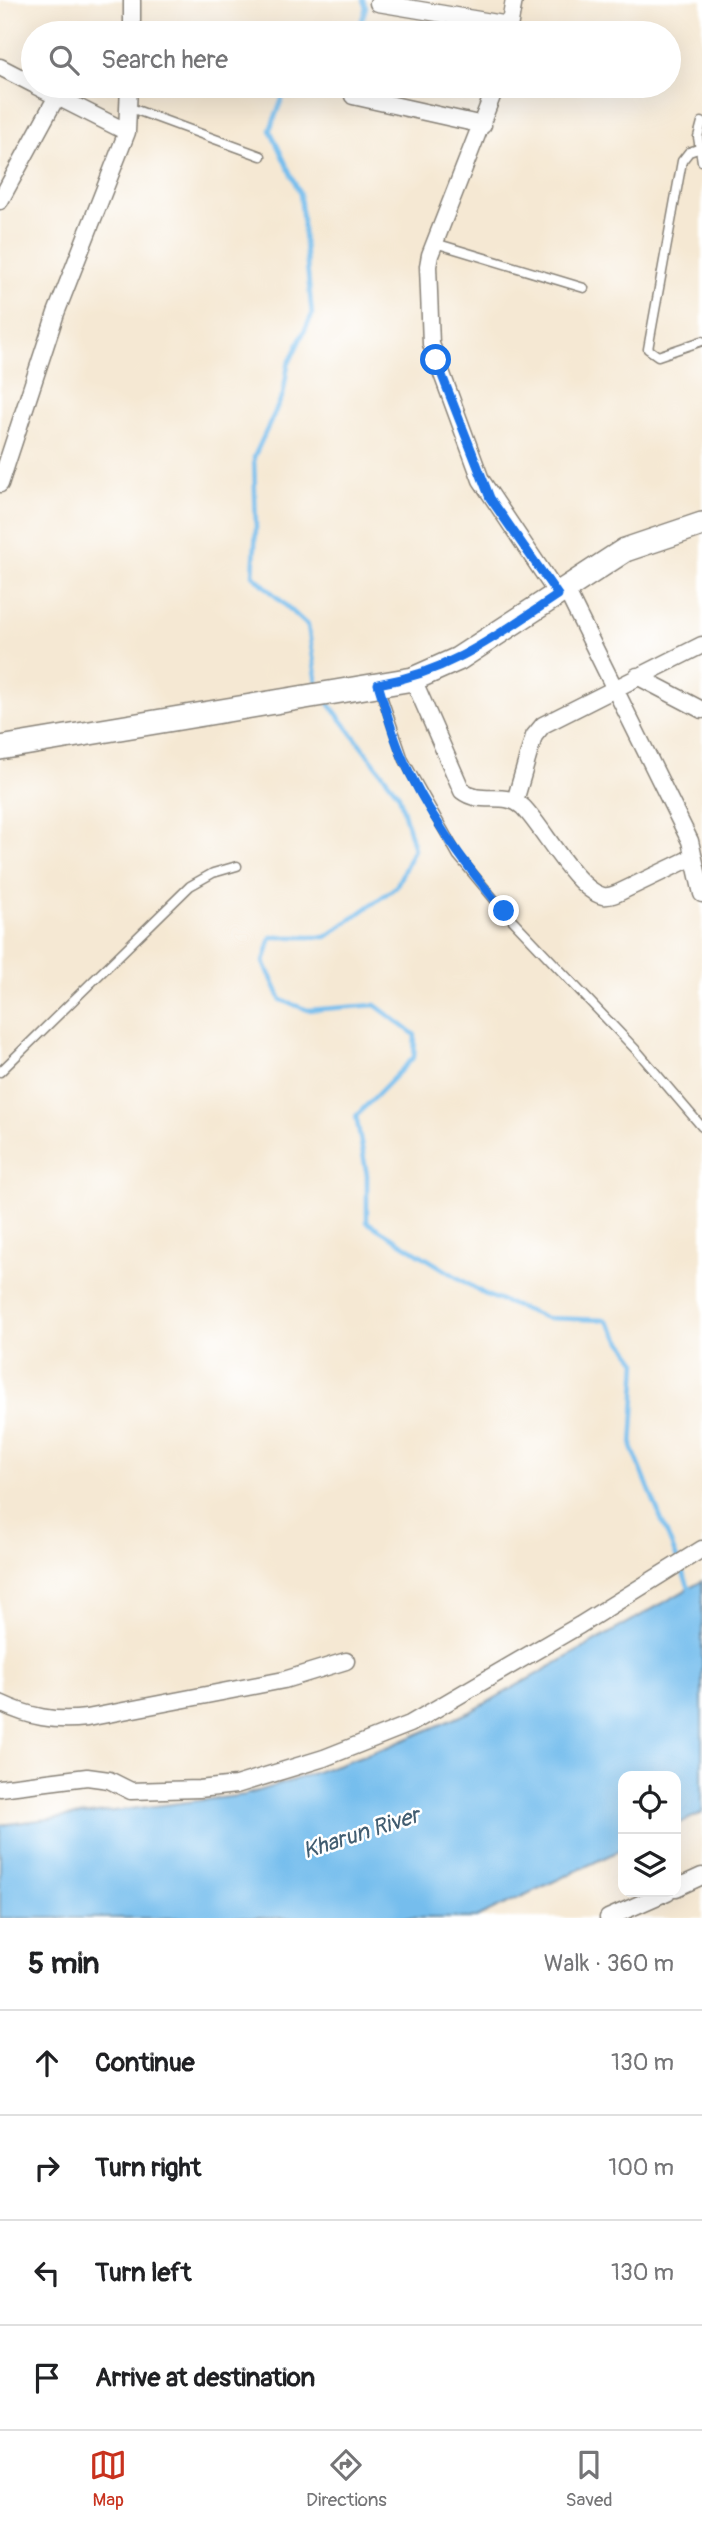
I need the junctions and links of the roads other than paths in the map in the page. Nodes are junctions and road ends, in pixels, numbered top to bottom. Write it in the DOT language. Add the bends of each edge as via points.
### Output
graph roads {
  1 [pos="132,0"];
  2 [pos="514,0"];
  3 [pos="378,4"];
  4 [pos="132,21"];
  5 [pos="466,21"];
  6 [pos="510,21"];
  7 [pos="0,67"];
  8 [pos="21,78"];
  9 [pos="56,98"];
  10 [pos="61,98"];
  11 [pos="128,98"];
  12 [pos="362,98"];
  13 [pos="492,98"];
  14 [pos="128,107"];
  15 [pos="702,122"];
  16 [pos="483,125"];
  17 [pos="127,132"];
  18 [pos="698,149"];
  19 [pos="261,156"];
  20 [pos="702,162"];
  21 [pos="0,201"];
  22 [pos="436,243"];
  23 [pos="584,288"];
  24 [pos="702,341"];
  25 [pos="0,484"];
  26 [pos="702,524"];
  27 [pos="562,593"];
  28 [pos="701,647"];
  29 [pos="637,676"];
  30 [pos="413,679"];
  31 [pos="378,684"];
  32 [pos="615,686"];
  33 [pos="702,710"];
  34 [pos="0,748"];
  35 [pos="515,801"];
  36 [pos="693,857"];
  37 [pos="237,866"];
  38 [pos="702,894"];
  39 [pos="0,1072"];
  40 [pos="702,1128"];
  41 [pos="702,1549"];
  42 [pos="346,1661"];
  43 [pos="0,1703"];
  44 [pos="0,1788"];
  45 [pos="702,1876"];
  46 [pos="681,1886"];
  47 [pos="656,1897"];
  48 [pos="608,1918"];
  1 -- 4 [label="street"];
  2 -- 6 [label="street"];
  3 -- 5 [label="street"];
  7 -- 8 [label="street"];
  9 -- 21 [label="street"];
  10 -- 17 [label="street"];
  11 -- 14 [label="street"];
  12 -- 16 [label="street"];
  13 -- 16 [label="street"];
  14 -- 17 [label="street"];
  14 -- 19 [label="lane"];
  15 -- 18 [label="lane"];
  16 -- 22 [label="street"];
  17 -- 25 [label="street" via="56,313"];
  18 -- 20 [label="lane"];
  18 -- 24 [label="lane" via="682,161 648,349 658,356"];
  22 -- 23 [label="lane"];
  22 -- 27 [label="street" via="428,266 430,344 490,498"];
  26 -- 27 [label="street" via="625,550"];
  27 -- 30 [label="street" via="458,659"];
  27 -- 32 [label="street"];
  28 -- 29 [label="street"];
  29 -- 32 [label="street"];
  29 -- 33 [label="street"];
  30 -- 31 [label="street"];
  30 -- 35 [label="street" via="462,792 480,800"];
  31 -- 34 [label="street"];
  31 -- 40 [label="lane" via="404,760 458,856"];
  32 -- 35 [label="street" via="538,730"];
  32 -- 36 [label="street" via="683,825"];
  35 -- 36 [label="street" via="576,875 606,897"];
  36 -- 38 [label="street"];
  37 -- 39 [label="lane" via="190,886"];
  41 -- 44 [label="street" via="410,1724 324,1758 236,1785 199,1789 131,1791 109,1780 87,1777"];
  42 -- 43 [label="street" via="284,1680 87,1718 58,1721"];
  45 -- 46 [label="street"];
  47 -- 48 [label="street"];
}
